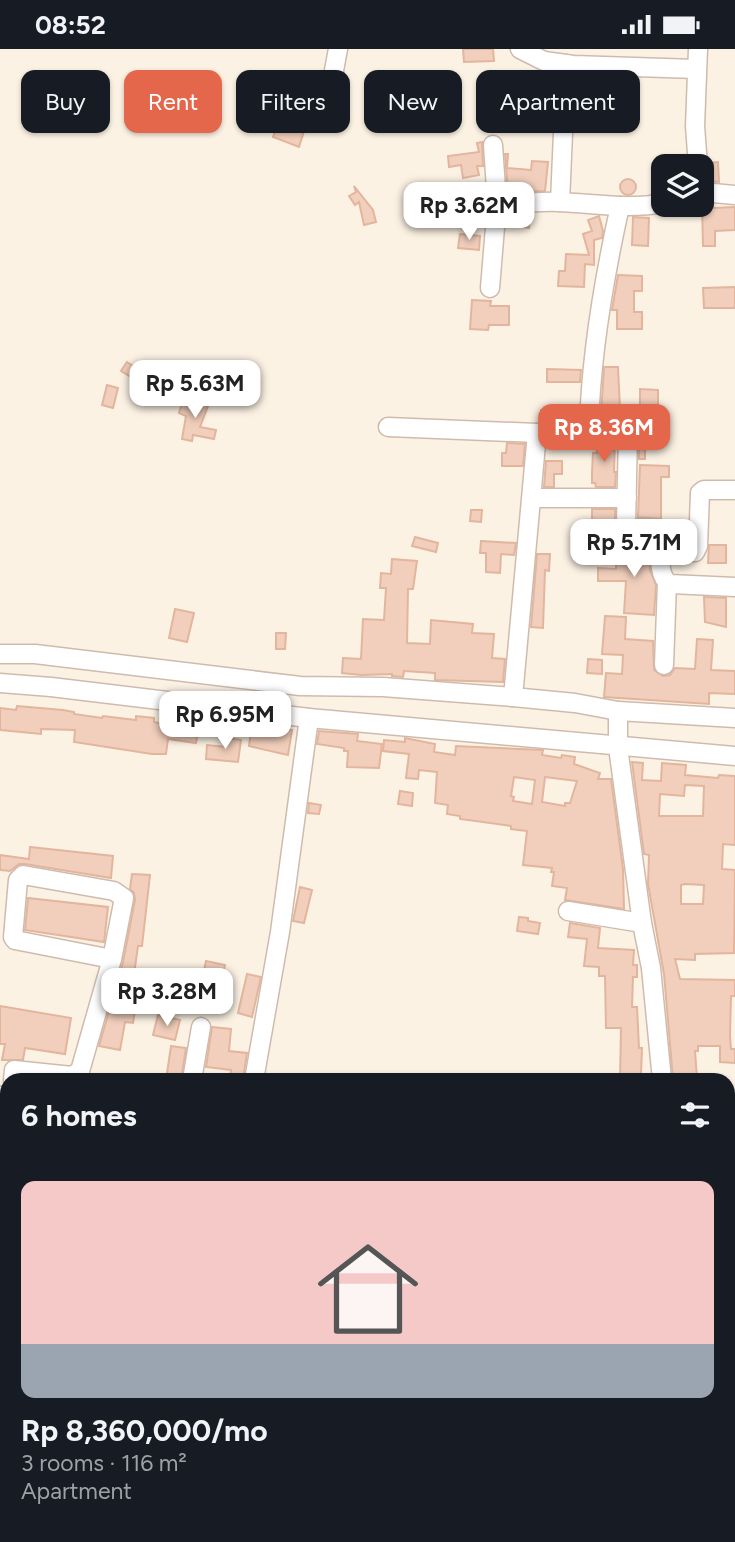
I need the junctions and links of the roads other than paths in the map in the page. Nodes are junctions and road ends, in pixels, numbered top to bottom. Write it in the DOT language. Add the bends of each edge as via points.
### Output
graph roads {
  1 [pos="338,49"];
  2 [pos="520,49"];
  3 [pos="698,49"];
  4 [pos="566,64"];
  5 [pos="696,69"];
  6 [pos="334,70"];
  7 [pos="493,145"];
  8 [pos="698,154"];
  9 [pos="714,194"];
  10 [pos="735,195"];
  11 [pos="560,202"];
  12 [pos="497,203"];
  13 [pos="651,204"];
  14 [pos="620,206"];
  15 [pos="490,288"];
  16 [pos="388,427"];
  17 [pos="589,427"];
  18 [pos="537,433"];
  19 [pos="735,490"];
  20 [pos="532,498"];
  21 [pos="627,498"];
  22 [pos="661,552"];
  23 [pos="667,583"];
  24 [pos="735,587"];
  25 [pos="0,654"];
  26 [pos="664,665"];
  27 [pos="0,683"];
  28 [pos="513,697"];
  29 [pos="619,716"];
  30 [pos="309,718"];
  31 [pos="735,718"];
  32 [pos="618,744"];
  33 [pos="735,756"];
  34 [pos="568,911"];
  35 [pos="642,923"];
  36 [pos="112,958"];
  37 [pos="201,1027"];
  38 [pos="77,1073"];
  39 [pos="193,1073"];
  40 [pos="255,1073"];
  41 [pos="661,1073"];
  1 -- 6 [label="street"];
  2 -- 4 [label="street" via="544,61"];
  3 -- 5 [label="street"];
  4 -- 5 [label="street"];
  4 -- 11 [label="street"];
  5 -- 8 [label="street"];
  7 -- 12 [label="street"];
  9 -- 10 [label="street"];
  11 -- 12 [label="street"];
  11 -- 14 [label="street"];
  12 -- 15 [label="street"];
  13 -- 14 [label="street"];
  14 -- 17 [label="street" via="607,262"];
  16 -- 18 [label="street"];
  17 -- 18 [label="street"];
  17 -- 21 [label="street" via="619,425 628,432"];
  18 -- 20 [label="street"];
  19 -- 22 [label="street" via="700,493 695,552"];
  20 -- 21 [label="street"];
  20 -- 28 [label="street"];
  21 -- 22 [label="street" via="626,525 659,529"];
  22 -- 23 [label="street"];
  23 -- 24 [label="street"];
  23 -- 26 [label="street"];
  25 -- 28 [label="street" via="34,654 300,686"];
  27 -- 30 [label="street"];
  28 -- 29 [label="street" via="575,703"];
  29 -- 31 [label="street"];
  29 -- 32 [label="street"];
  30 -- 32 [label="street"];
  30 -- 40 [label="street"];
  32 -- 33 [label="street"];
  32 -- 35 [label="street"];
  34 -- 35 [label="street"];
  35 -- 41 [label="street"];
  36 -- 36 [label="street" via="122,895 20,876 15,940"];
  36 -- 38 [label="street"];
  37 -- 39 [label="street"];
}
